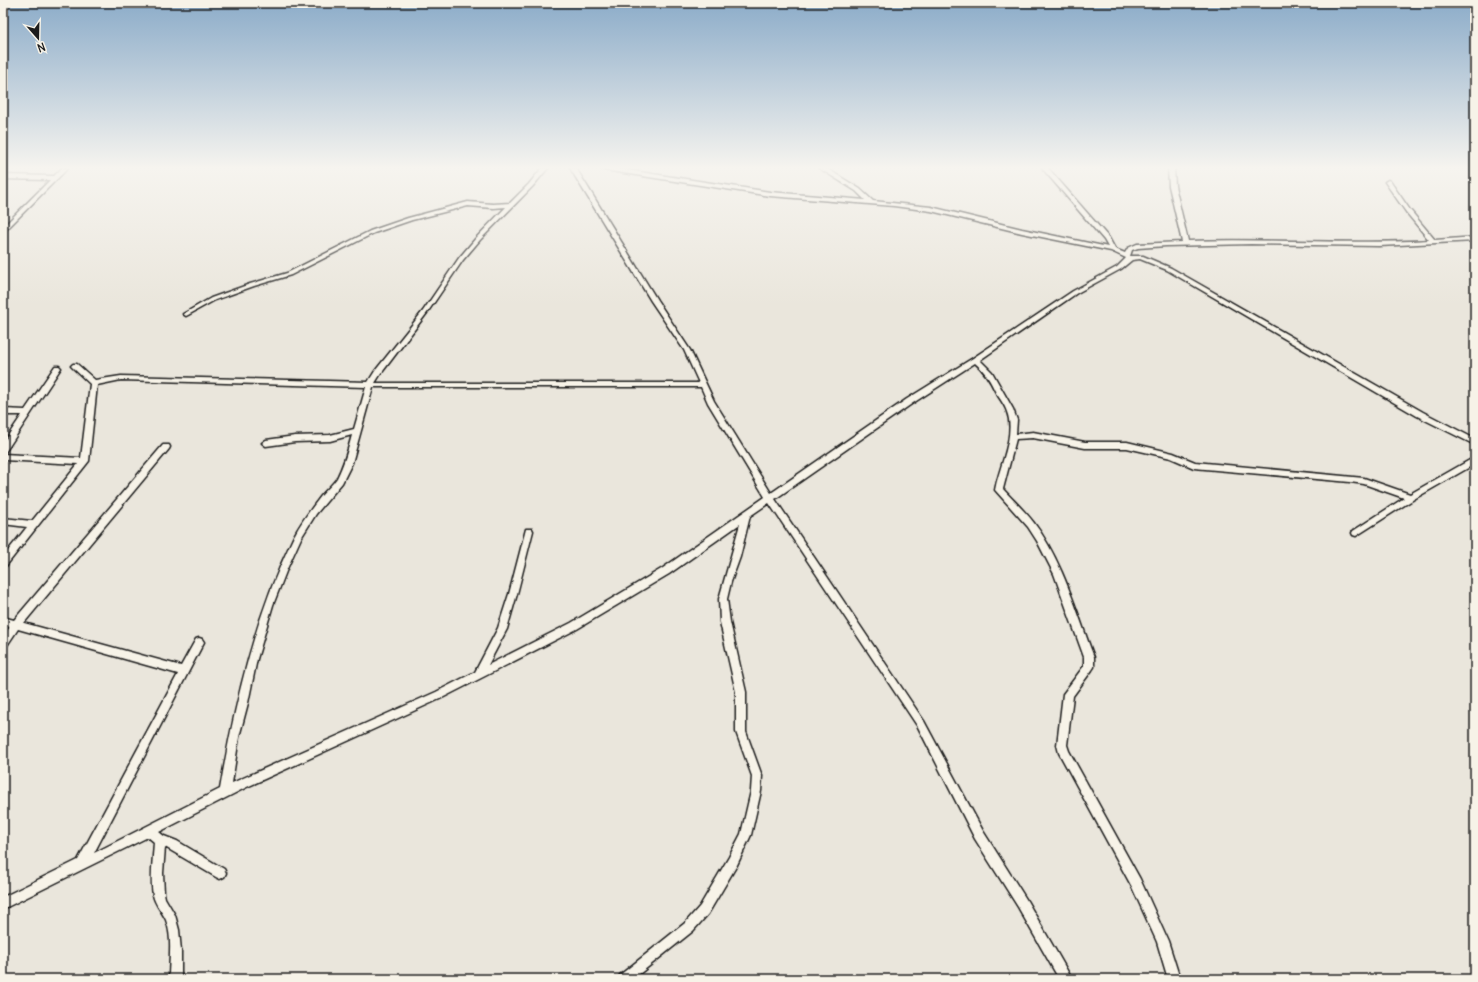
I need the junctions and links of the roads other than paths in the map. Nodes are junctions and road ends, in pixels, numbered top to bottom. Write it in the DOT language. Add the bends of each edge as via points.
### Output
graph roads {
  1 [pos="19,214"];
  2 [pos="430,214"];
  3 [pos="503,214"];
  4 [pos="601,214"];
  5 [pos="951,214"];
  6 [pos="1085,214"];
  7 [pos="1178,214"];
  8 [pos="1410,214"];
  9 [pos="3,230"];
  10 [pos="1475,239"];
  11 [pos="1433,241"];
  12 [pos="1185,242"];
  13 [pos="1112,250"];
  14 [pos="1129,257"];
  15 [pos="186,314"];
  16 [pos="975,360"];
  17 [pos="75,366"];
  18 [pos="57,368"];
  19 [pos="94,383"];
  20 [pos="370,385"];
  21 [pos="703,385"];
  22 [pos="3,412"];
  23 [pos="28,413"];
  24 [pos="357,431"];
  25 [pos="1012,437"];
  26 [pos="1475,442"];
  27 [pos="266,443"];
  28 [pos="166,447"];
  29 [pos="3,449"];
  30 [pos="3,457"];
  31 [pos="1475,460"];
  32 [pos="85,461"];
  33 [pos="1411,497"];
  34 [pos="770,498"];
  35 [pos="747,514"];
  36 [pos="3,521"];
  37 [pos="33,525"];
  38 [pos="529,531"];
  39 [pos="1356,533"];
  40 [pos="3,563"];
  41 [pos="3,621"];
  42 [pos="16,625"];
  43 [pos="200,642"];
  44 [pos="3,644"];
  45 [pos="184,671"];
  46 [pos="478,675"];
  47 [pos="225,793"];
  48 [pos="149,831"];
  49 [pos="160,840"];
  50 [pos="82,865"];
  51 [pos="220,872"];
  52 [pos="3,903"];
  53 [pos="175,979"];
  54 [pos="624,979"];
  55 [pos="1066,979"];
  56 [pos="1174,979"];
  1 -- 9 [label="street"];
  2 -- 15 [label="street" via="372,232 289,274 213,299"];
  3 -- 20 [label="street" via="461,260"];
  4 -- 21 [label="street" via="687,350"];
  5 -- 13 [label="street"];
  6 -- 13 [label="street" via="1107,239"];
  7 -- 12 [label="street"];
  8 -- 11 [label="street"];
  10 -- 11 [label="street"];
  11 -- 12 [label="street" via="1367,244"];
  12 -- 14 [label="street" via="1137,246 1130,249"];
  13 -- 14 [label="street"];
  14 -- 16 [label="street" via="1119,268 1075,292"];
  14 -- 26 [label="street" via="1141,257 1169,269 1420,414"];
  16 -- 25 [label="street" via="986,368 1011,412 1014,422"];
  16 -- 34 [label="street" via="910,401"];
  17 -- 19 [label="street"];
  18 -- 23 [label="street"];
  19 -- 20 [label="street" via="122,378"];
  19 -- 32 [label="street"];
  20 -- 21 [label="street"];
  20 -- 24 [label="street"];
  21 -- 34 [label="street"];
  22 -- 23 [label="street"];
  23 -- 29 [label="street"];
  24 -- 27 [label="street" via="330,438 295,438"];
  24 -- 47 [label="street" via="348,463 339,481 313,512 298,536 269,605 252,659 234,737"];
  25 -- 33 [label="street" via="1033,435 1085,444 1127,445 1173,456 1194,465 1364,481"];
  25 -- 56 [label="street" via="999,490 1031,525 1040,539 1058,573 1089,658 1089,667 1068,694 1062,745 1064,753 1136,883 1162,941"];
  28 -- 42 [label="street"];
  30 -- 32 [label="street"];
  31 -- 33 [label="street"];
  32 -- 37 [label="street"];
  33 -- 39 [label="street"];
  34 -- 35 [label="street"];
  34 -- 55 [label="street" via="921,724 979,835"];
  35 -- 46 [label="street" via="666,571 574,626"];
  35 -- 54 [label="street" via="724,599 725,622 741,692 742,732 757,776 746,835 704,910 689,927"];
  36 -- 37 [label="street"];
  37 -- 40 [label="street"];
  38 -- 46 [label="street" via="502,628"];
  41 -- 42 [label="street"];
  42 -- 44 [label="street"];
  42 -- 45 [label="street"];
  43 -- 45 [label="street"];
  45 -- 50 [label="street"];
  46 -- 47 [label="street"];
  47 -- 48 [label="street"];
  48 -- 49 [label="street"];
  48 -- 50 [label="street"];
  49 -- 51 [label="street"];
  49 -- 53 [label="street" via="158,893 160,904 172,922"];
  50 -- 52 [label="street"];
}
